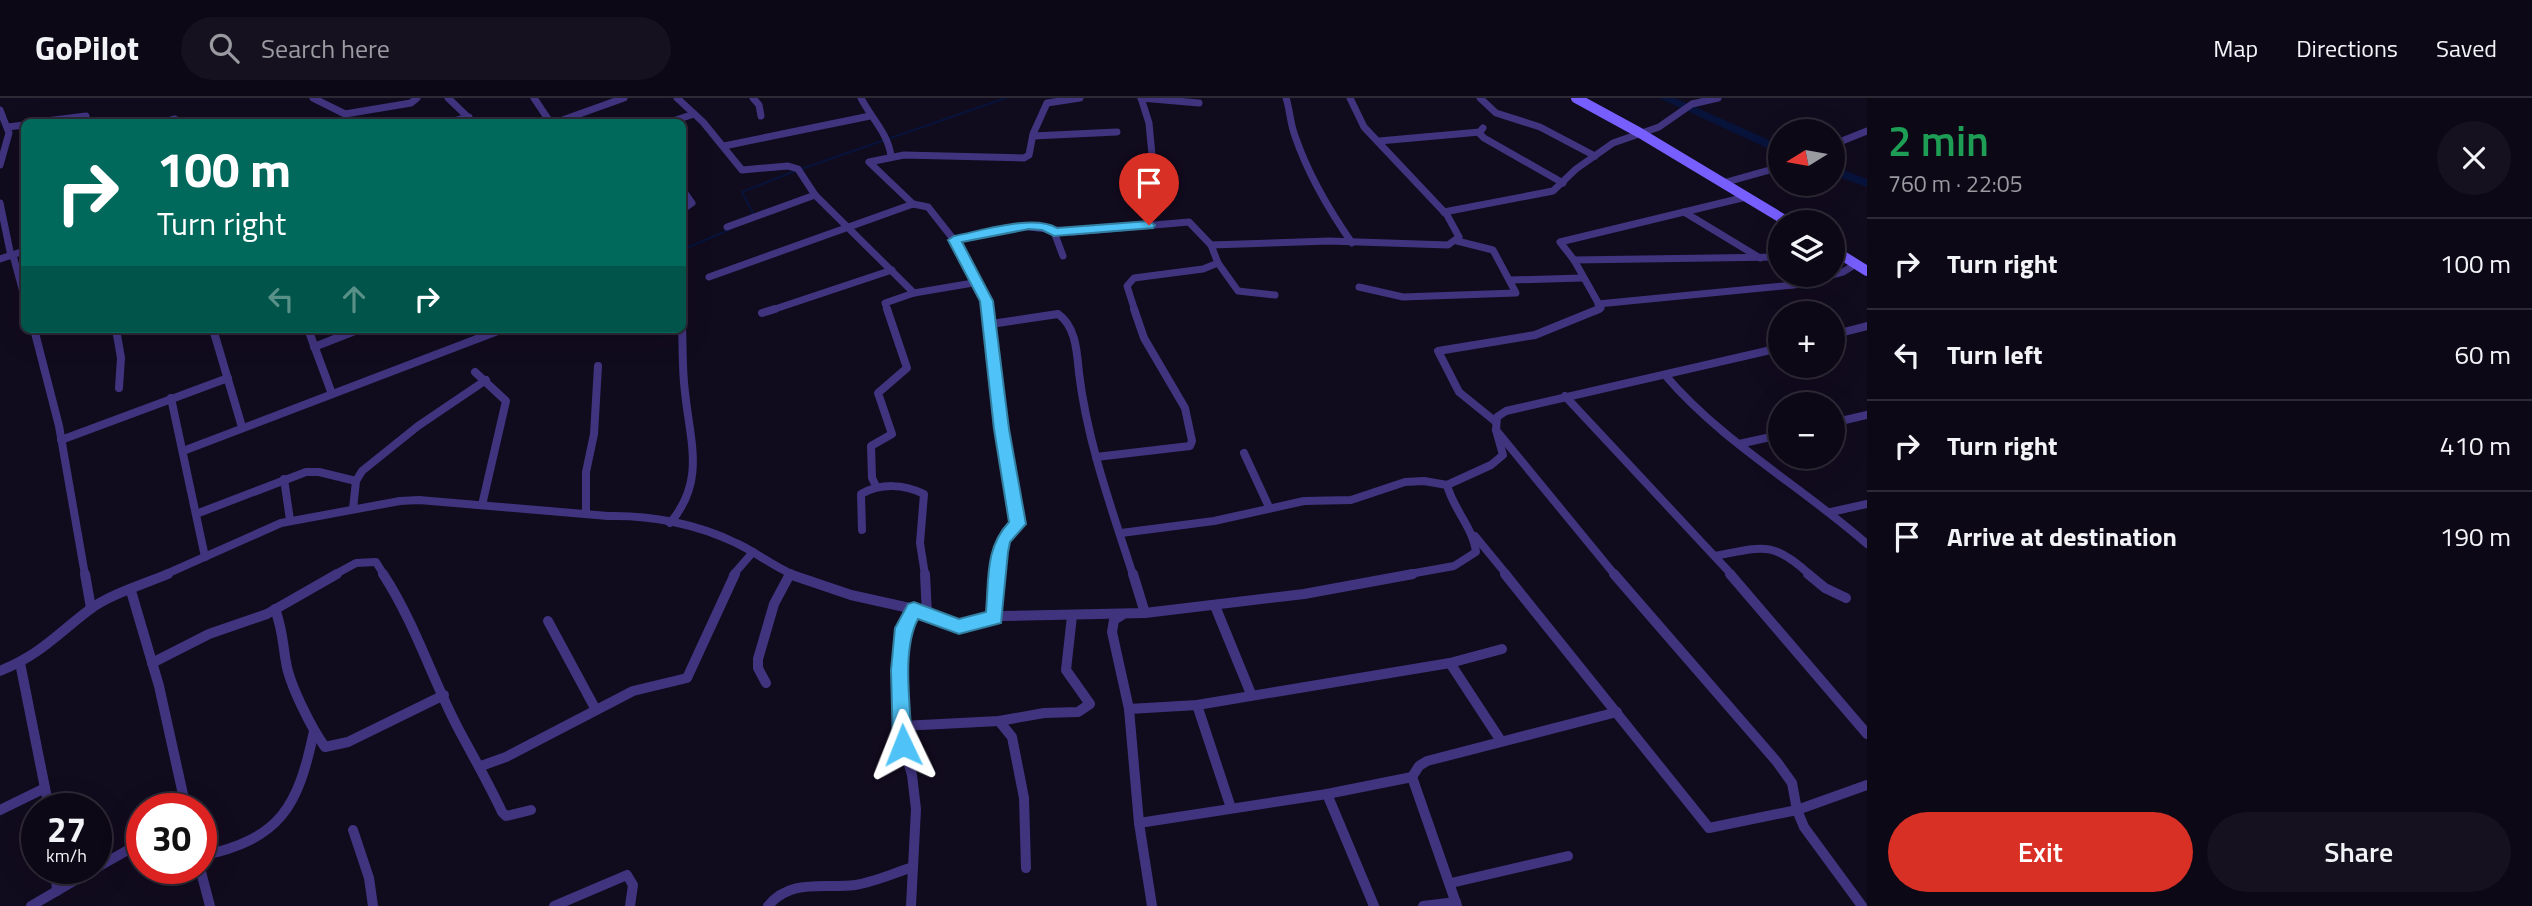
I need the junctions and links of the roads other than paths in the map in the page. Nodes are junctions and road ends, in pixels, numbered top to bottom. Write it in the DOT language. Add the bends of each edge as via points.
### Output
graph roads {
  1 [pos="313,98"];
  2 [pos="418,98"];
  3 [pos="448,98"];
  4 [pos="534,98"];
  5 [pos="624,98"];
  6 [pos="677,98"];
  7 [pos="753,98"];
  8 [pos="861,98"];
  9 [pos="1080,98"];
  10 [pos="1141,98"];
  11 [pos="1286,98"];
  12 [pos="1350,98"];
  13 [pos="1480,98"];
  14 [pos="1576,98"];
  15 [pos="1718,98"];
  16 [pos="1199,103"];
  17 [pos="0,110"];
  18 [pos="694,114"];
  19 [pos="761,116"];
  20 [pos="870,116"];
  21 [pos="67,119"];
  22 [pos="86,119"];
  23 [pos="470,119"];
  24 [pos="548,119"];
  25 [pos="565,119"];
  26 [pos="679,119"];
  27 [pos="21,125"];
  28 [pos="8,127"];
  29 [pos="1867,131"];
  30 [pos="1117,132"];
  31 [pos="1640,133"];
  32 [pos="1033,136"];
  33 [pos="1845,140"];
  34 [pos="1378,141"];
  35 [pos="723,146"];
  36 [pos="1152,155"];
  37 [pos="891,156"];
  38 [pos="1595,156"];
  39 [pos="0,166"];
  40 [pos="1768,170"];
  41 [pos="1563,183"];
  42 [pos="1723,183"];
  43 [pos="686,195"];
  44 [pos="815,195"];
  45 [pos="1746,197"];
  46 [pos="0,202"];
  47 [pos="913,204"];
  48 [pos="686,207"];
  49 [pos="1768,210"];
  50 [pos="1444,212"];
  51 [pos="1684,212"];
  52 [pos="727,227"];
  53 [pos="852,228"];
  54 [pos="1054,232"];
  55 [pos="954,240"];
  56 [pos="1458,241"];
  57 [pos="1352,243"];
  58 [pos="1212,245"];
  59 [pos="21,252"];
  60 [pos="12,256"];
  61 [pos="1063,256"];
  62 [pos="1845,257"];
  63 [pos="1762,258"];
  64 [pos="1768,258"];
  65 [pos="0,259"];
  66 [pos="1574,260"];
  67 [pos="1218,263"];
  68 [pos="1856,264"];
  69 [pos="892,270"];
  70 [pos="1867,271"];
  71 [pos="709,277"];
  72 [pos="1582,278"];
  73 [pos="1511,280"];
  74 [pos="979,282"];
  75 [pos="21,286"];
  76 [pos="1359,287"];
  77 [pos="914,293"];
  78 [pos="1275,295"];
  79 [pos="1598,304"];
  80 [pos="762,313"];
  81 [pos="991,324"];
  82 [pos="1867,326"];
  83 [pos="1858,329"];
  84 [pos="1845,332"];
  85 [pos="35,333"];
  86 [pos="117,333"];
  87 [pos="214,333"];
  88 [pos="309,333"];
  89 [pos="350,333"];
  90 [pos="492,333"];
  91 [pos="682,333"];
  92 [pos="1867,335"];
  93 [pos="314,347"];
  94 [pos="1768,351"];
  95 [pos="598,366"];
  96 [pos="475,372"];
  97 [pos="1665,375"];
  98 [pos="228,378"];
  99 [pos="486,380"];
  100 [pos="119,388"];
  101 [pos="332,394"];
  102 [pos="1565,396"];
  103 [pos="171,398"];
  104 [pos="1867,415"];
  105 [pos="1845,420"];
  106 [pos="1496,426"];
  107 [pos="242,427"];
  108 [pos="1768,438"];
  109 [pos="61,440"];
  110 [pos="1739,444"];
  111 [pos="183,451"];
  112 [pos="1244,453"];
  113 [pos="1503,455"];
  114 [pos="1096,457"];
  115 [pos="1518,457"];
  116 [pos="284,479"];
  117 [pos="356,481"];
  118 [pos="1447,485"];
  119 [pos="876,486"];
  120 [pos="1867,504"];
  121 [pos="482,505"];
  122 [pos="1269,507"];
  123 [pos="353,509"];
  124 [pos="1831,512"];
  125 [pos="586,513"];
  126 [pos="196,514"];
  127 [pos="290,520"];
  128 [pos="670,523"];
  129 [pos="862,530"];
  130 [pos="1121,534"];
  131 [pos="1474,535"];
  132 [pos="1867,544"];
  133 [pos="753,552"];
  134 [pos="1715,556"];
  135 [pos="205,557"];
  136 [pos="790,574"];
  137 [pos="131,590"];
  138 [pos="1846,598"];
  139 [pos="1215,606"];
  140 [pos="91,608"];
  141 [pos="275,609"];
  142 [pos="914,609"];
  143 [pos="1125,613"];
  144 [pos="1145,614"];
  145 [pos="927,615"];
  146 [pos="1072,616"];
  147 [pos="995,618"];
  148 [pos="548,621"];
  149 [pos="1502,649"];
  150 [pos="20,663"];
  151 [pos="152,663"];
  152 [pos="1450,663"];
  153 [pos="0,671"];
  154 [pos="766,683"];
  155 [pos="1251,694"];
  156 [pos="444,695"];
  157 [pos="1198,705"];
  158 [pos="1129,709"];
  159 [pos="596,710"];
  160 [pos="1616,712"];
  161 [pos="999,721"];
  162 [pos="902,726"];
  163 [pos="314,731"];
  164 [pos="1867,734"];
  165 [pos="1501,741"];
  166 [pos="481,766"];
  167 [pos="1412,777"];
  168 [pos="1867,785"];
  169 [pos="45,788"];
  170 [pos="46,793"];
  171 [pos="182,793"];
  172 [pos="1326,794"];
  173 [pos="1231,808"];
  174 [pos="0,810"];
  175 [pos="531,810"];
  176 [pos="1797,810"];
  177 [pos="1139,823"];
  178 [pos="353,830"];
  179 [pos="217,853"];
  180 [pos="220,853"];
  181 [pos="217,856"];
  182 [pos="1568,856"];
  183 [pos="913,867"];
  184 [pos="1026,868"];
  185 [pos="1451,883"];
  186 [pos="56,884"];
  187 [pos="69,884"];
  188 [pos="204,884"];
  189 [pos="57,891"];
  190 [pos="1457,904"];
  191 [pos="31,906"];
  192 [pos="210,906"];
  193 [pos="373,906"];
  194 [pos="554,906"];
  195 [pos="630,906"];
  196 [pos="768,906"];
  197 [pos="911,906"];
  198 [pos="1152,906"];
  199 [pos="1374,906"];
  200 [pos="1423,906"];
  201 [pos="1861,906"];
  1 -- 2 [label="street" via="345,114"];
  3 -- 23 [label="street"];
  4 -- 24 [label="street"];
  5 -- 25 [label="street"];
  6 -- 18 [label="street"];
  7 -- 19 [label="street"];
  8 -- 20 [label="street"];
  9 -- 32 [label="street" via="1046,103"];
  10 -- 16 [label="street"];
  10 -- 36 [label="street"];
  11 -- 57 [label="street" via="1290,122 1311,174"];
  12 -- 34 [label="street" via="1361,123"];
  13 -- 38 [label="street" via="1502,117 1531,122"];
  14 -- 31 [label="street"];
  15 -- 31 [label="street" via="1692,104 1668,122"];
  17 -- 28 [label="street"];
  18 -- 26 [label="street"];
  18 -- 35 [label="street"];
  20 -- 35 [label="street"];
  20 -- 37 [label="street" via="889,140"];
  21 -- 22 [label="street"];
  27 -- 28 [label="street"];
  28 -- 39 [label="street"];
  29 -- 33 [label="street"];
  30 -- 32 [label="street"];
  31 -- 38 [label="street"];
  31 -- 42 [label="street"];
  32 -- 37 [label="street" via="1024,158"];
  34 -- 41 [label="street" via="1481,130 1483,138"];
  34 -- 50 [label="street"];
  35 -- 44 [label="street" via="742,170 794,167"];
  37 -- 47 [label="street" via="868,163"];
  38 -- 41 [label="street"];
  40 -- 42 [label="street"];
  41 -- 50 [label="street" via="1546,193"];
  42 -- 45 [label="street"];
  43 -- 48 [label="street" via="692,203"];
  44 -- 52 [label="street"];
  44 -- 53 [label="street"];
  45 -- 49 [label="street"];
  45 -- 51 [label="street"];
  46 -- 60 [label="street"];
  47 -- 53 [label="street"];
  47 -- 55 [label="street" via="928,207"];
  50 -- 56 [label="street"];
  51 -- 63 [label="street"];
  51 -- 66 [label="street" via="1560,242"];
  53 -- 69 [label="street"];
  53 -- 71 [label="street"];
  54 -- 55 [label="street" via="1045,226 1029,226"];
  54 -- 58 [label="street" via="1185,221"];
  54 -- 61 [label="street"];
  55 -- 74 [label="street"];
  56 -- 57 [label="street" via="1448,245"];
  56 -- 73 [label="street" via="1489,247"];
  57 -- 58 [label="street"];
  58 -- 67 [label="street"];
  59 -- 60 [label="street"];
  60 -- 65 [label="street"];
  60 -- 75 [label="street"];
  62 -- 68 [label="street"];
  63 -- 64 [label="street"];
  63 -- 66 [label="street"];
  66 -- 72 [label="street"];
  67 -- 78 [label="street" via="1240,293"];
  67 -- 114 [label="street" via="1134,278 1127,286 1144,338 1185,408 1190,446"];
  68 -- 70 [label="street"];
  68 -- 79 [label="street" via="1794,285"];
  69 -- 77 [label="street"];
  69 -- 80 [label="street"];
  72 -- 73 [label="street"];
  72 -- 79 [label="street"];
  73 -- 76 [label="street" via="1516,293 1439,298 1403,297"];
  74 -- 77 [label="street"];
  74 -- 81 [label="street"];
  77 -- 119 [label="street" via="885,303 907,368 878,393 892,434 870,449"];
  79 -- 106 [label="street" via="1601,308 1535,335 1438,351 1459,392"];
  81 -- 114 [label="street" via="1053,315 1066,318"];
  81 -- 147 [label="street" via="1002,429 1018,517 999,552"];
  82 -- 83 [label="street"];
  83 -- 84 [label="street"];
  83 -- 92 [label="street"];
  85 -- 109 [label="street"];
  86 -- 100 [label="street"];
  87 -- 98 [label="street"];
  88 -- 93 [label="street"];
  89 -- 93 [label="street"];
  90 -- 101 [label="street"];
  91 -- 128 [label="street" via="693,484 687,504"];
  93 -- 101 [label="street"];
  94 -- 97 [label="street"];
  95 -- 125 [label="street"];
  96 -- 99 [label="street"];
  97 -- 102 [label="street"];
  97 -- 110 [label="street" via="1691,405"];
  98 -- 103 [label="street"];
  98 -- 107 [label="street"];
  99 -- 117 [label="street" via="418,426"];
  99 -- 121 [label="street" via="505,397 506,407"];
  101 -- 107 [label="street"];
  102 -- 106 [label="street" via="1506,411 1497,417"];
  102 -- 134 [label="street"];
  103 -- 109 [label="street"];
  103 -- 111 [label="street"];
  104 -- 105 [label="street"];
  106 -- 113 [label="street"];
  106 -- 115 [label="street"];
  107 -- 111 [label="street"];
  108 -- 110 [label="street"];
  109 -- 140 [label="street"];
  110 -- 124 [label="street"];
  111 -- 126 [label="street"];
  112 -- 122 [label="street"];
  113 -- 115 [label="street"];
  113 -- 118 [label="street" via="1495,464 1456,477"];
  114 -- 130 [label="street"];
  115 -- 176 [label="street" via="1777,762 1791,783"];
  116 -- 117 [label="street" via="313,471"];
  116 -- 126 [label="street"];
  116 -- 127 [label="street"];
  117 -- 123 [label="street"];
  118 -- 122 [label="street" via="1405,482 1351,500 1315,499"];
  118 -- 131 [label="street"];
  119 -- 129 [label="street" via="861,494"];
  119 -- 145 [label="street" via="924,494 920,542"];
  120 -- 124 [label="street"];
  121 -- 123 [label="street" via="419,500"];
  121 -- 125 [label="street"];
  122 -- 130 [label="street" via="1214,521"];
  123 -- 127 [label="street"];
  124 -- 132 [label="street"];
  125 -- 128 [label="street" via="639,515"];
  126 -- 135 [label="street"];
  127 -- 135 [label="street"];
  128 -- 133 [label="street" via="701,528"];
  130 -- 144 [label="street"];
  131 -- 139 [label="street" via="1476,552 1454,566"];
  131 -- 160 [label="street"];
  133 -- 136 [label="street"];
  133 -- 159 [label="street" via="730,579 687,678 641,689"];
  134 -- 138 [label="street" via="1765,548 1779,551 1820,586"];
  134 -- 164 [label="street"];
  135 -- 137 [label="street"];
  136 -- 142 [label="street" via="851,595"];
  136 -- 154 [label="street" via="774,604 758,659"];
  137 -- 140 [label="street"];
  137 -- 151 [label="street"];
  139 -- 144 [label="street"];
  139 -- 155 [label="street"];
  140 -- 150 [label="street" via="48,646"];
  141 -- 151 [label="street" via="209,634"];
  141 -- 156 [label="street" via="356,564 376,562"];
  141 -- 163 [label="street" via="284,634 286,665"];
  142 -- 145 [label="street"];
  142 -- 162 [label="street" via="901,648"];
  143 -- 144 [label="street"];
  143 -- 146 [label="street"];
  143 -- 158 [label="street" via="1114,620 1112,632"];
  145 -- 147 [label="street" via="959,626"];
  146 -- 147 [label="street"];
  146 -- 161 [label="street" via="1066,670 1090,704 1078,712"];
  148 -- 159 [label="street"];
  149 -- 152 [label="street"];
  150 -- 153 [label="street"];
  150 -- 169 [label="street"];
  151 -- 171 [label="street"];
  152 -- 155 [label="street"];
  152 -- 165 [label="street"];
  155 -- 157 [label="street"];
  156 -- 163 [label="street" via="339,746 325,747"];
  156 -- 166 [label="street"];
  157 -- 158 [label="street"];
  157 -- 173 [label="street"];
  158 -- 177 [label="street"];
  159 -- 166 [label="street"];
  160 -- 165 [label="street"];
  160 -- 176 [label="street" via="1709,828"];
  161 -- 162 [label="street"];
  161 -- 184 [label="street" via="1012,737 1024,798"];
  162 -- 183 [label="street" via="915,793"];
  163 -- 180 [label="street" via="308,761 281,820"];
  165 -- 167 [label="street" via="1427,761"];
  166 -- 175 [label="street" via="506,816"];
  167 -- 172 [label="street"];
  167 -- 185 [label="street"];
  168 -- 176 [label="street"];
  169 -- 170 [label="street"];
  169 -- 174 [label="street"];
  172 -- 173 [label="street"];
  172 -- 199 [label="street"];
  173 -- 177 [label="street"];
  176 -- 201 [label="street" via="1816,847"];
  177 -- 198 [label="street"];
  178 -- 193 [label="street"];
  179 -- 180 [label="street"];
  180 -- 181 [label="street"];
  182 -- 185 [label="street"];
  183 -- 196 [label="street" via="854,885 792,888 782,891"];
  183 -- 197 [label="street"];
  185 -- 190 [label="street"];
  186 -- 189 [label="street"];
  187 -- 189 [label="street"];
  188 -- 192 [label="street"];
  189 -- 191 [label="street"];
  190 -- 200 [label="street"];
  194 -- 195 [label="street" via="627,876 633,885"];
}
